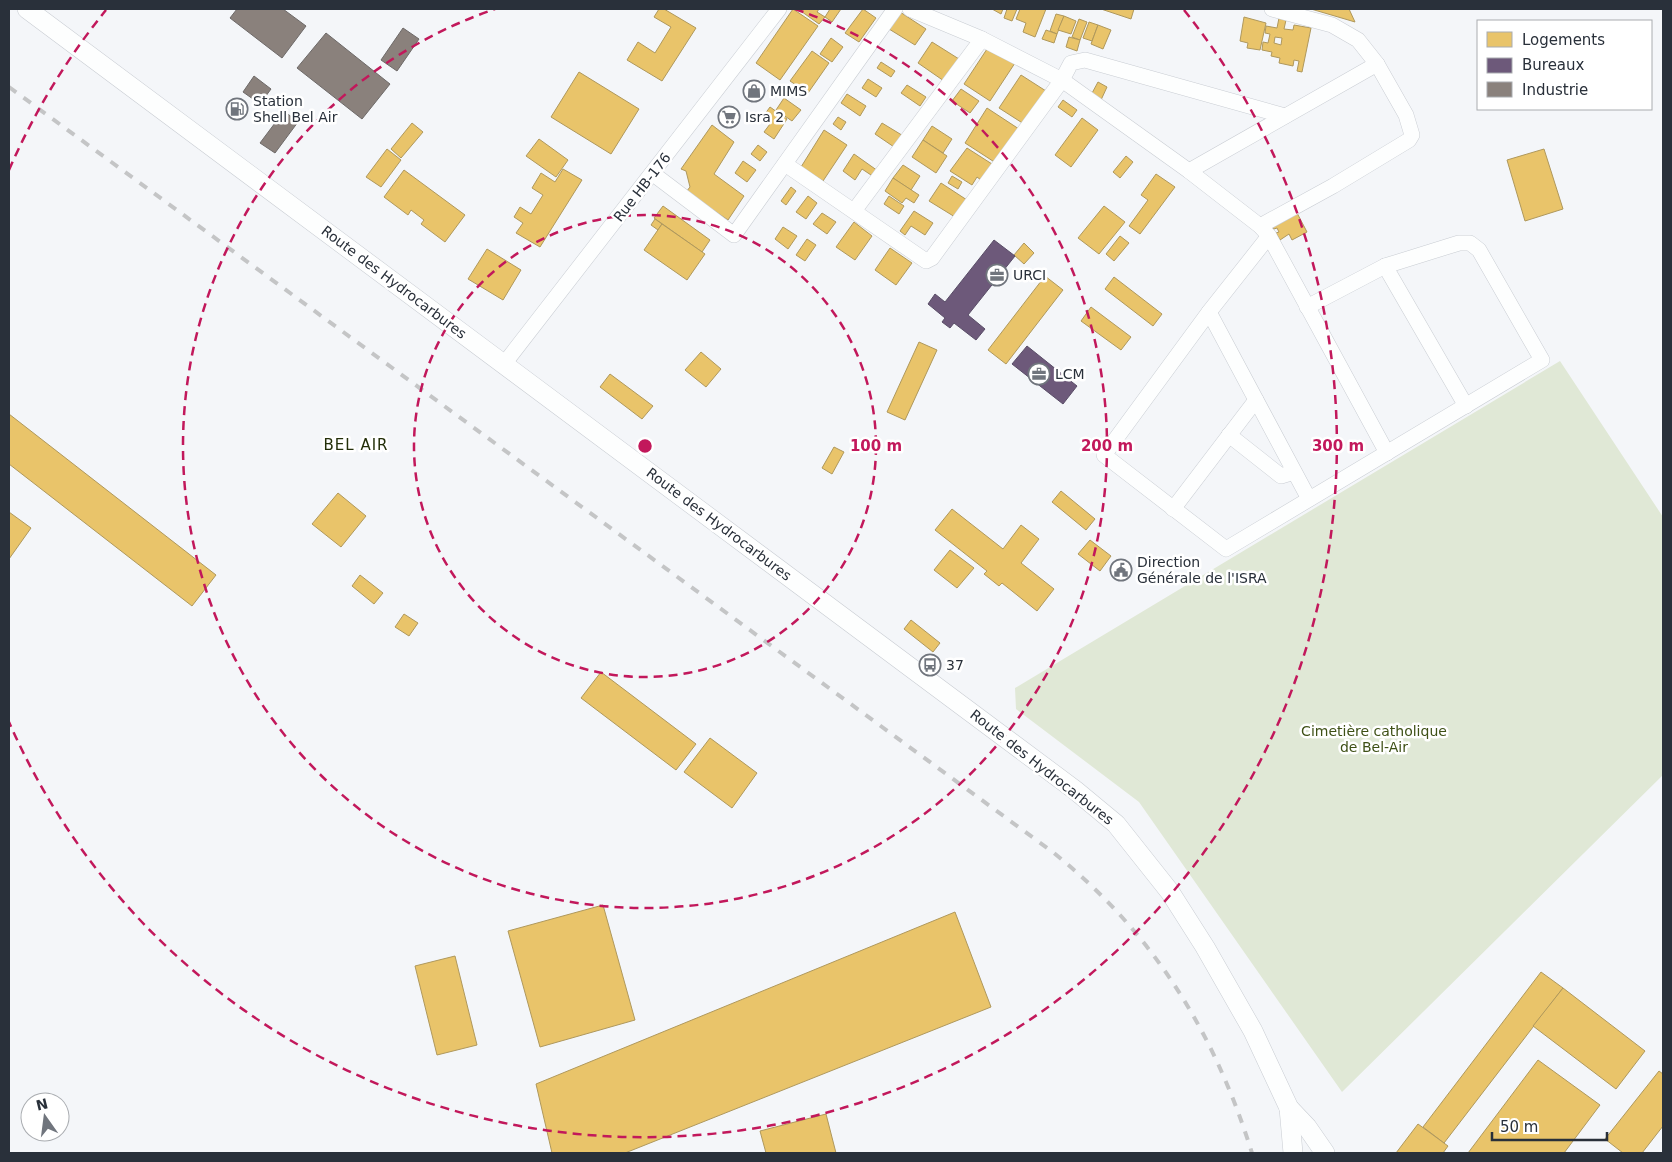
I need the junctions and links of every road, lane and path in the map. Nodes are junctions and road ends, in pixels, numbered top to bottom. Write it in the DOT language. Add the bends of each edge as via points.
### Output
graph roads {
  1 [pos="27,9"];
  2 [pos="779,9"];
  3 [pos="895,9"];
  4 [pos="910,9"];
  5 [pos="1272,9"];
  6 [pos="982,39"];
  7 [pos="1377,64"];
  8 [pos="1062,80"];
  9 [pos="1285,116"];
  10 [pos="785,164"];
  11 [pos="1189,171"];
  12 [pos="652,173"];
  13 [pos="854,211"];
  14 [pos="1265,231"];
  15 [pos="1386,266"];
  16 [pos="1307,307"];
  17 [pos="1209,312"];
  18 [pos="504,364"];
  19 [pos="1256,400"];
  20 [pos="1466,406"];
  21 [pos="1229,435"];
  22 [pos="1387,453"];
  23 [pos="1294,472"];
  24 [pos="1309,499"];
  25 [pos="1173,509"];
  26 [pos="1289,1108"];
  27 [pos="1293,1153"];
  28 [pos="1324,1153"];
  1 -- 18 [label="street, Route des Hydrocarbures"];
  2 -- 12 [label="street, Rue HB-176"];
  3 -- 10 [label="street"];
  4 -- 6 [label="street"];
  5 -- 7 [label="street" via="1332,25 1358,40"];
  6 -- 8 [label="street"];
  6 -- 13 [label="street"];
  7 -- 9 [label="street"];
  7 -- 14 [label="street" via="1412,128 1409,140"];
  8 -- 9 [label="street" via="1071,63 1085,60"];
  8 -- 11 [label="street"];
  8 -- 13 [label="street" via="932,258 926,261 920,258"];
  9 -- 11 [label="street"];
  10 -- 12 [label="street" via="734,235"];
  10 -- 13 [label="street"];
  11 -- 14 [label="street"];
  12 -- 18 [label="street, Rue HB-176"];
  14 -- 16 [label="street"];
  14 -- 17 [label="street"];
  15 -- 16 [label="street"];
  15 -- 20 [label="street"];
  15 -- 20 [label="street" via="1459,243 1470,243 1478,250 1537,351 1542,360"];
  16 -- 22 [label="street"];
  17 -- 19 [label="street"];
  17 -- 25 [label="street" via="1104,455"];
  18 -- 26 [label="street, Route des Hydrocarbures" via="1075,790 1116,824 1170,892 1205,947 1252,1031"];
  19 -- 21 [label="street"];
  19 -- 23 [label="street"];
  20 -- 22 [label="street"];
  21 -- 23 [label="street" via="1281,476"];
  21 -- 25 [label="street"];
  22 -- 24 [label="street"];
  23 -- 24 [label="street"];
  24 -- 25 [label="street" via="1226,549"];
  26 -- 27 [label="street, Route des Hydrocarbures"];
  26 -- 28 [label="street, Route des Hydrocarbures" via="1308,1128"];
}
